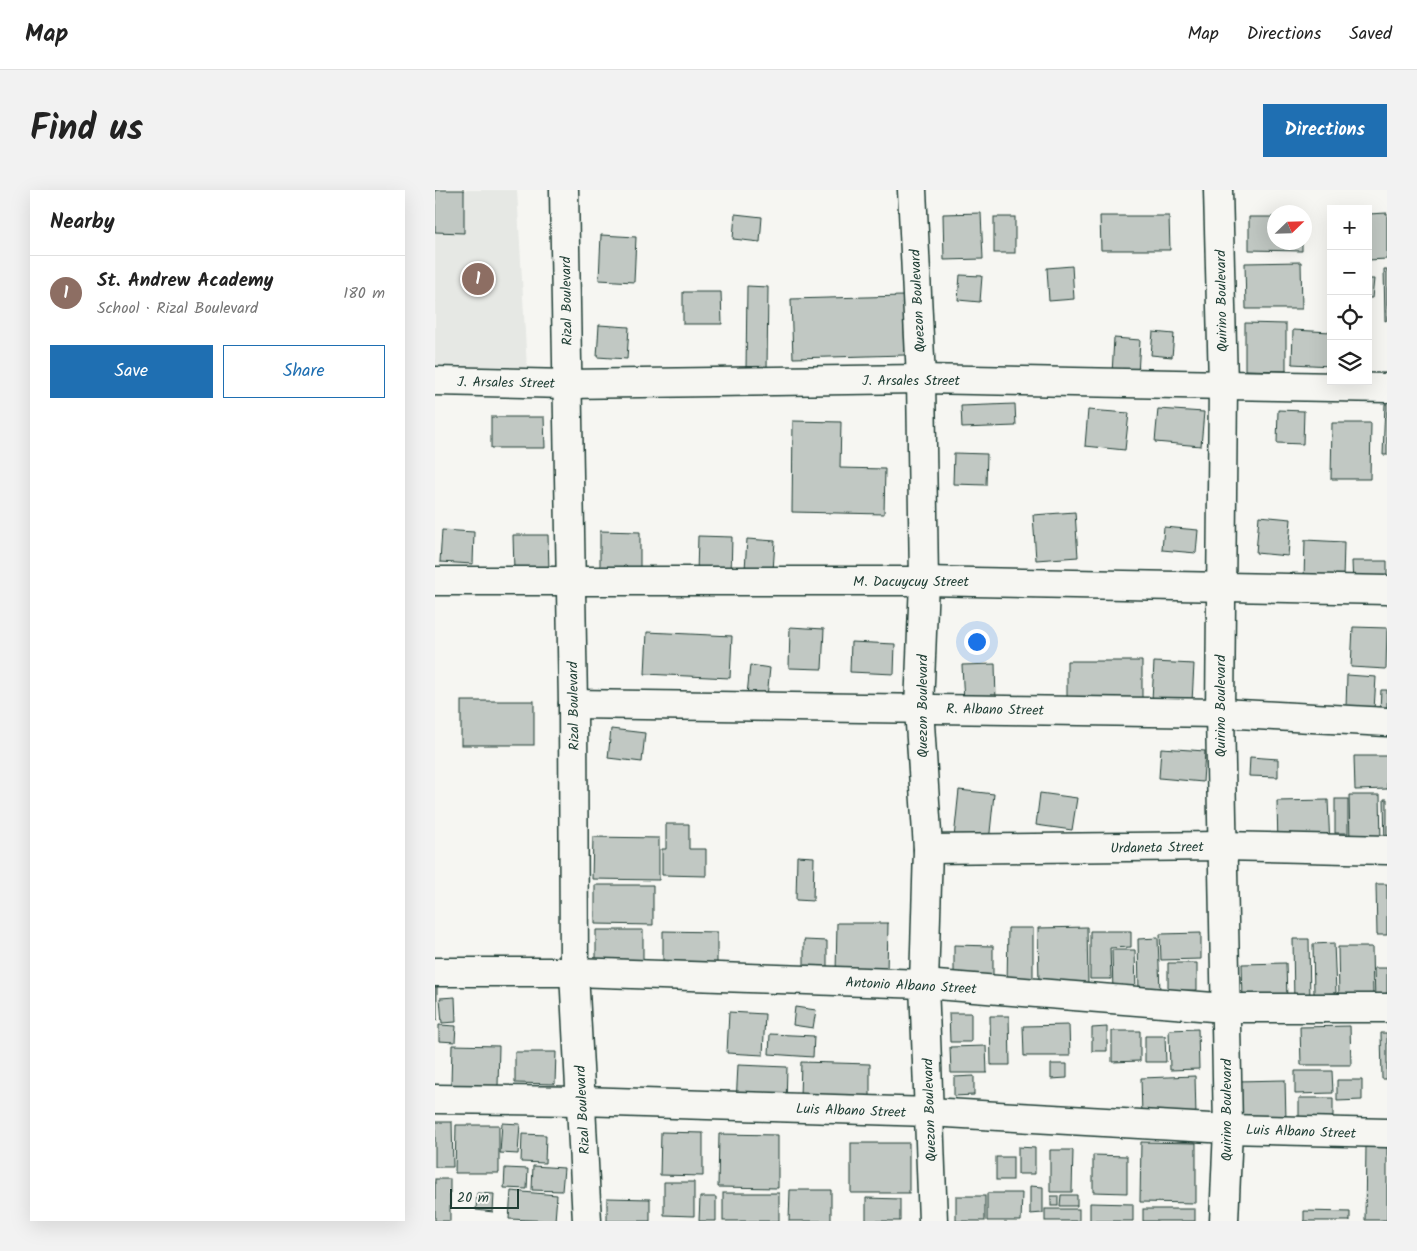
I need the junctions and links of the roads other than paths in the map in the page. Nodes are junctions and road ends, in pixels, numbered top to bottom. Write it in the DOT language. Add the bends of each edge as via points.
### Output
graph roads {
  1 [pos="565,190"];
  2 [pos="912,190"];
  3 [pos="1218,190"];
  4 [pos="921,379"];
  5 [pos="435,381"];
  6 [pos="567,384"];
  7 [pos="1223,384"];
  8 [pos="1387,388"];
  9 [pos="571,580"];
  10 [pos="435,581"];
  11 [pos="924,581"];
  12 [pos="1221,586"];
  13 [pos="1387,590"];
  14 [pos="573,704"];
  15 [pos="919,708"];
  16 [pos="1220,713"];
  17 [pos="1387,722"];
  18 [pos="1221,846"];
  19 [pos="928,849"];
  20 [pos="1387,850"];
  21 [pos="435,972"];
  22 [pos="574,972"];
  23 [pos="924,984"];
  24 [pos="1225,1008"];
  25 [pos="1387,1008"];
  26 [pos="435,1099"];
  27 [pos="581,1101"];
  28 [pos="929,1112"];
  29 [pos="1228,1129"];
  30 [pos="1387,1134"];
  31 [pos="587,1221"];
  32 [pos="933,1221"];
  33 [pos="1224,1221"];
  1 -- 6 [label="street, Rizal Boulevard"];
  2 -- 4 [label="street, Quezon Boulevard"];
  3 -- 7 [label="street, Quirino Boulevard"];
  4 -- 6 [label="street, J. Arsales Street"];
  4 -- 7 [label="street, J. Arsales Street"];
  4 -- 11 [label="street, Quezon Boulevard"];
  5 -- 6 [label="street, J. Arsales Street"];
  6 -- 9 [label="street, Rizal Boulevard"];
  7 -- 8 [label="street, J. Arsales Street"];
  7 -- 12 [label="street, Quirino Boulevard"];
  9 -- 10 [label="street, M. Dacuycuy Street"];
  9 -- 11 [label="street, M. Dacuycuy Street"];
  9 -- 14 [label="street, Rizal Boulevard"];
  11 -- 12 [label="street, M. Dacuycuy Street"];
  11 -- 15 [label="street, Quezon Boulevard"];
  12 -- 13 [label="street, M. Dacuycuy Street"];
  12 -- 16 [label="street, Quirino Boulevard"];
  14 -- 15 [label="street, R. Albano Street"];
  14 -- 22 [label="street, Rizal Boulevard"];
  15 -- 16 [label="street, R. Albano Street"];
  15 -- 19 [label="street, Quezon Boulevard"];
  16 -- 17 [label="street, R. Albano Street"];
  16 -- 18 [label="street, Quirino Boulevard"];
  18 -- 19 [label="street, Urdaneta Street"];
  18 -- 20 [label="street, Urdaneta Street"];
  18 -- 24 [label="street, Quirino Boulevard"];
  19 -- 23 [label="street, Quezon Boulevard"];
  21 -- 22 [label="street, Antonio Albano Street"];
  22 -- 23 [label="street, Antonio Albano Street"];
  22 -- 27 [label="street, Rizal Boulevard"];
  23 -- 24 [label="street, Antonio Albano Street"];
  23 -- 28 [label="street, Quezon Boulevard"];
  24 -- 25 [label="street, Antonio Albano Street"];
  24 -- 29 [label="street, Quirino Boulevard"];
  26 -- 27 [label="street, Luis Albano Street"];
  27 -- 28 [label="street, Luis Albano Street"];
  27 -- 31 [label="street, Rizal Boulevard"];
  28 -- 29 [label="street, Luis Albano Street"];
  28 -- 32 [label="street, Quezon Boulevard"];
  29 -- 30 [label="street, Luis Albano Street"];
  29 -- 33 [label="street, Quirino Boulevard"];
}
